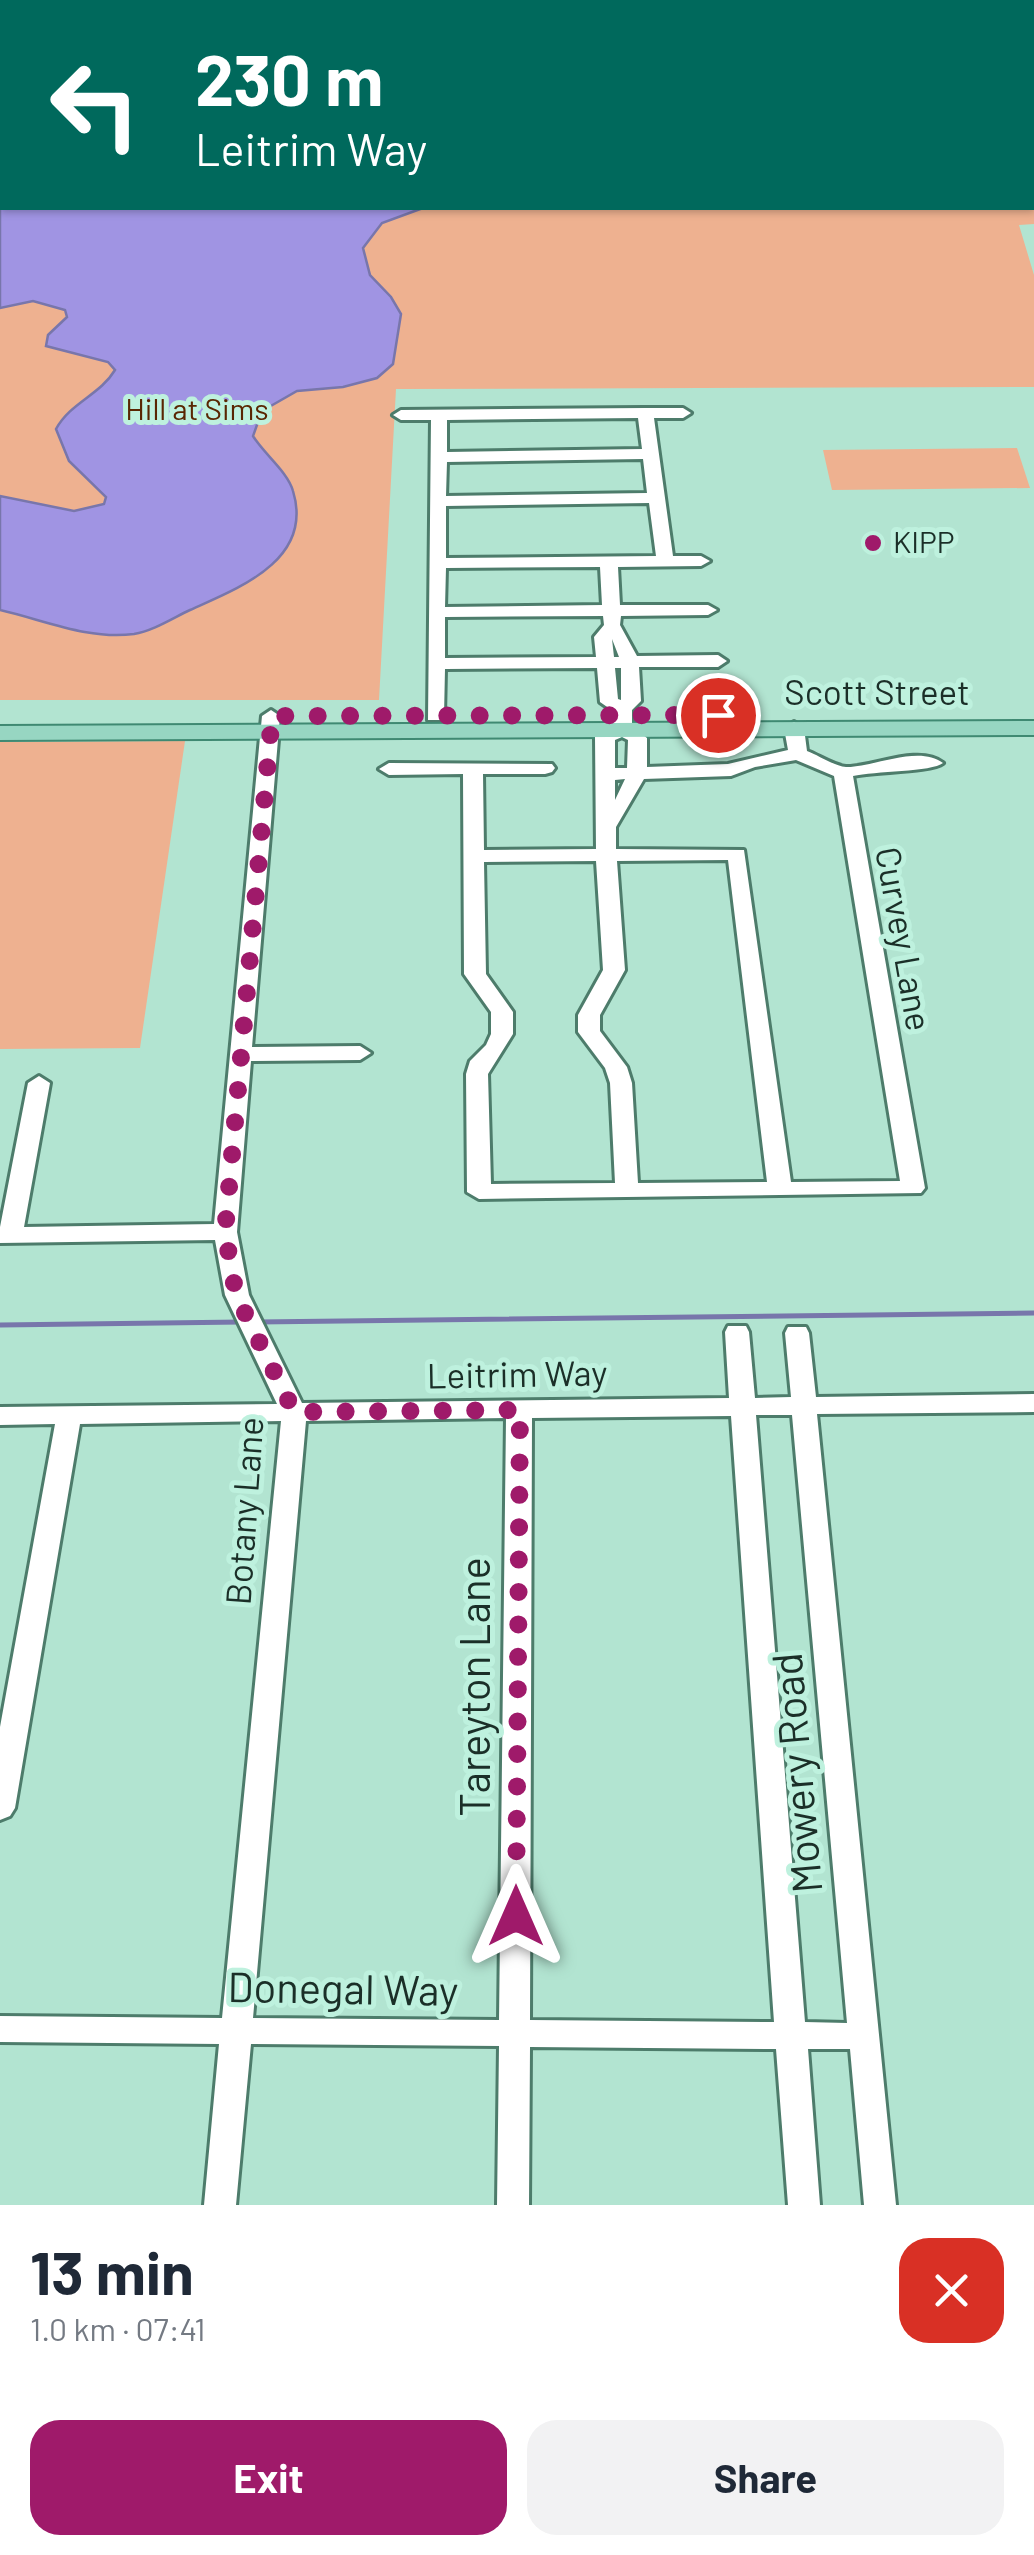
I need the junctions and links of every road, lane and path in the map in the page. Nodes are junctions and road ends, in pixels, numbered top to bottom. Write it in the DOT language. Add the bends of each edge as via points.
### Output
graph roads {
  1 [pos="645,413"];
  2 [pos="683,413"];
  3 [pos="400,415"];
  4 [pos="439,415"];
  5 [pos="651,454"];
  6 [pos="439,457"];
  7 [pos="656,498"];
  8 [pos="438,501"];
  9 [pos="665,561"];
  10 [pos="701,561"];
  11 [pos="609,562"];
  12 [pos="438,563"];
  13 [pos="708,610"];
  14 [pos="439,612"];
  15 [pos="612,619"];
  16 [pos="718,661"];
  17 [pos="438,664"];
  18 [pos="630,671"];
  19 [pos="605,672"];
  20 [pos="1034,714"];
  21 [pos="436,716"];
  22 [pos="622,718"];
  23 [pos="926,721"];
  24 [pos="271,724"];
  25 [pos="10,725"];
  26 [pos="794,728"];
  27 [pos="1034,728"];
  28 [pos="798,754"];
  29 [pos="933,764"];
  30 [pos="473,768"];
  31 [pos="546,768"];
  32 [pos="389,769"];
  33 [pos="639,771"];
  34 [pos="842,773"];
  35 [pos="608,774"];
  36 [pos="608,824"];
  37 [pos="606,854"];
  38 [pos="474,856"];
  39 [pos="360,1052"];
  40 [pos="242,1054"];
  41 [pos="39,1083"];
  42 [pos="780,1189"];
  43 [pos="627,1191"];
  44 [pos="225,1232"];
  45 [pos="6,1235"];
  46 [pos="737,1332"];
  47 [pos="797,1333"];
  48 [pos="1034,1404"];
  49 [pos="805,1406"];
  50 [pos="744,1407"];
  51 [pos="520,1410"];
  52 [pos="294,1412"];
  53 [pos="69,1415"];
  54 [pos="0,1416"];
  55 [pos="0,1808"];
  56 [pos="0,2029"];
  57 [pos="236,2031"];
  58 [pos="514,2034"];
  59 [pos="865,2036"];
  60 [pos="791,2038"];
  61 [pos="220,2205"];
  62 [pos="512,2205"];
  63 [pos="804,2205"];
  64 [pos="880,2205"];
  1 -- 2 [label="street"];
  1 -- 4 [label="street"];
  1 -- 5 [label="street"];
  3 -- 4 [label="street"];
  4 -- 6 [label="street"];
  5 -- 6 [label="street"];
  5 -- 7 [label="street"];
  6 -- 8 [label="street"];
  7 -- 8 [label="street"];
  7 -- 9 [label="street"];
  8 -- 12 [label="street"];
  9 -- 10 [label="street"];
  9 -- 11 [label="street"];
  11 -- 12 [label="street"];
  11 -- 15 [label="street"];
  12 -- 14 [label="street"];
  13 -- 15 [label="street"];
  14 -- 15 [label="street"];
  14 -- 17 [label="street"];
  15 -- 18 [label="street" via="624,637"];
  15 -- 19 [label="street" via="604,637"];
  16 -- 18 [label="street"];
  17 -- 19 [label="street"];
  17 -- 21 [label="street"];
  18 -- 19 [label="street"];
  18 -- 22 [label="street" via="632,701"];
  19 -- 22 [label="street" via="609,702"];
  20 -- 23 [label="main road, Scott Street"];
  21 -- 22 [label="main road, Scott Street"];
  21 -- 24 [label="main road, Scott Street"];
  22 -- 23 [label="main road, Scott Street"];
  22 -- 24 [label="main road, Scott Street"];
  22 -- 26 [label="main road, Scott Street"];
  22 -- 33 [label="street" via="637,738"];
  22 -- 35 [label="street" via="606,738"];
  23 -- 26 [label="main road, Scott Street"];
  23 -- 27 [label="main road, Scott Street"];
  24 -- 25 [label="main road, Scott Street"];
  24 -- 40 [label="street, Botany Lane"];
  26 -- 28 [label="street"];
  28 -- 33 [label="street" via="731,770"];
  28 -- 34 [label="street"];
  29 -- 34 [label="street" via="882,764"];
  30 -- 31 [label="street"];
  30 -- 32 [label="street"];
  30 -- 38 [label="street"];
  33 -- 35 [label="street"];
  33 -- 36 [label="street"];
  34 -- 42 [label="street, Curvey Lane" via="913,1188"];
  35 -- 36 [label="street"];
  36 -- 37 [label="street"];
  37 -- 38 [label="street"];
  37 -- 42 [label="street" via="738,854"];
  37 -- 43 [label="street" via="614,970 588,1015 589,1032 621,1084"];
  38 -- 43 [label="street" via="475,974 502,1012 502,1034 477,1074 479,1192"];
  39 -- 40 [label="street"];
  40 -- 44 [label="street, Botany Lane"];
  41 -- 45 [label="street"];
  42 -- 43 [label="street"];
  44 -- 45 [label="street"];
  44 -- 52 [label="street, Botany Lane" via="232,1282"];
  46 -- 50 [label="street, Mowery Road"];
  47 -- 49 [label="street, Mowery Road"];
  48 -- 49 [label="street, Leitrim Way"];
  49 -- 50 [label="street, Leitrim Way"];
  49 -- 59 [label="street, Mowery Road"];
  50 -- 51 [label="street, Leitrim Way"];
  50 -- 60 [label="street, Mowery Road"];
  51 -- 52 [label="street, Leitrim Way"];
  51 -- 58 [label="street, Tareyton Lane"];
  52 -- 53 [label="street, Leitrim Way"];
  52 -- 57 [label="street, Botany Lane"];
  53 -- 54 [label="street, Leitrim Way"];
  53 -- 55 [label="street"];
  56 -- 57 [label="street, Donegal Way"];
  57 -- 58 [label="street, Donegal Way"];
  57 -- 61 [label="street, Botany Lane"];
  58 -- 60 [label="street, Donegal Way"];
  58 -- 62 [label="street, Tareyton Lane"];
  59 -- 60 [label="street, Donegal Way"];
  59 -- 64 [label="street, Mowery Road"];
  60 -- 63 [label="street, Mowery Road"];
}
